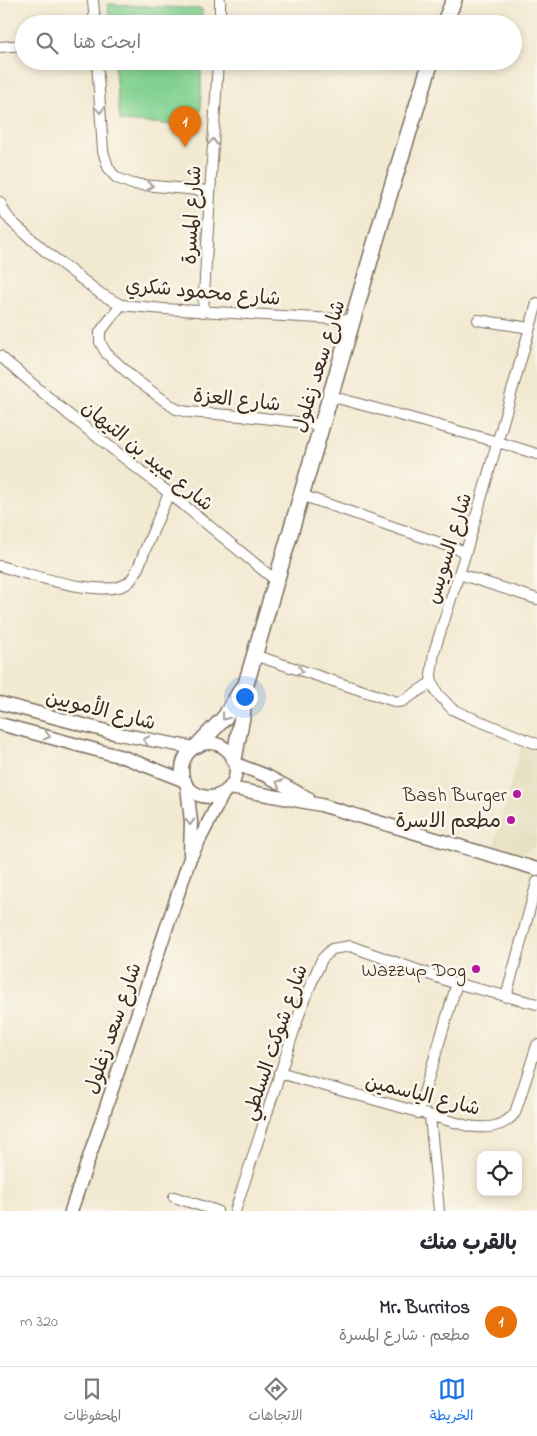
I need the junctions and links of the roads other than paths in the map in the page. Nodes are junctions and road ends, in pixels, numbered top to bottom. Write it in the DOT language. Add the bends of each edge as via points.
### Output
graph roads {
  1 [pos="93,0"];
  2 [pos="220,0"];
  3 [pos="454,0"];
  4 [pos="94,15"];
  5 [pos="220,15"];
  6 [pos="448,15"];
  7 [pos="15,46"];
  8 [pos="0,47"];
  9 [pos="98,70"];
  10 [pos="217,70"];
  11 [pos="428,70"];
  12 [pos="209,191"];
  13 [pos="0,202"];
  14 [pos="537,303"];
  15 [pos="121,305"];
  16 [pos="203,312"];
  17 [pos="353,320"];
  18 [pos="478,320"];
  19 [pos="530,328"];
  20 [pos="0,356"];
  21 [pos="330,396"];
  22 [pos="321,425"];
  23 [pos="498,442"];
  24 [pos="537,454"];
  25 [pos="169,493"];
  26 [pos="301,495"];
  27 [pos="466,552"];
  28 [pos="0,566"];
  29 [pos="459,574"];
  30 [pos="275,580"];
  31 [pos="537,600"];
  32 [pos="254,655"];
  33 [pos="432,682"];
  34 [pos="246,684"];
  35 [pos="0,703"];
  36 [pos="0,724"];
  37 [pos="537,744"];
  38 [pos="196,747"];
  39 [pos="235,761"];
  40 [pos="186,784"];
  41 [pos="226,791"];
  42 [pos="321,805"];
  43 [pos="190,858"];
  44 [pos="537,869"];
  45 [pos="537,882"];
  46 [pos="456,983"];
  47 [pos="506,996"];
  48 [pos="537,1004"];
  49 [pos="537,1045"];
  50 [pos="279,1073"];
  51 [pos="418,1113"];
  52 [pos="430,1116"];
  53 [pos="174,1198"];
  54 [pos="71,1211"];
  55 [pos="217,1211"];
  56 [pos="235,1211"];
  57 [pos="439,1211"];
  1 -- 4 [label="street"];
  2 -- 5 [label="street"];
  3 -- 6 [label="main road"];
  7 -- 8 [label="street"];
  9 -- 12 [label="street, one-way" via="103,151 112,173 132,184"];
  12 -- 10 [label="street, شارع المسرة, one-way"];
  11 -- 17 [label="main road, شارع سعد زغلول"];
  12 -- 16 [label="street, شارع المسرة"];
  13 -- 15 [label="street, شارع محمود شكري" via="11,221 45,251 101,294"];
  14 -- 19 [label="street, شارع السويس"];
  15 -- 16 [label="street, شارع محمود شكري"];
  15 -- 22 [label="street, شارع العزة" via="100,332 102,347 114,361 176,409"];
  16 -- 17 [label="street, شارع محمود شكري"];
  17 -- 21 [label="main road, شارع سعد زغلول"];
  18 -- 19 [label="street"];
  19 -- 23 [label="street, شارع السويس"];
  20 -- 25 [label="street, شارع عبيد بن التيهان"];
  21 -- 22 [label="main road, شارع سعد زغلول"];
  21 -- 23 [label="street"];
  22 -- 26 [label="main road, شارع سعد زغلول"];
  23 -- 24 [label="street"];
  23 -- 27 [label="street, شارع السويس"];
  25 -- 28 [label="street" via="136,572 124,586 80,586"];
  25 -- 30 [label="street, شارع عبيد بن التيهان"];
  26 -- 27 [label="street"];
  26 -- 30 [label="main road, شارع سعد زغلول"];
  27 -- 29 [label="street, شارع السويس"];
  29 -- 31 [label="street"];
  29 -- 33 [label="street, شارع السويس" via="434,652"];
  30 -- 32 [label="main road, شارع سعد زغلول"];
  32 -- 33 [label="street, one-way" via="397,702"];
  32 -- 34 [label="main road, شارع سعد زغلول"];
  33 -- 37 [label="street" via="444,702 459,713"];
  34 -- 38 [label="main road, شارع سعد زغلول, one-way" via="225,717"];
  34 -- 39 [label="main road, شارع سعد زغلول"];
  38 -- 35 [label="street, شارع الأمويين, one-way" via="114,733"];
  36 -- 40 [label="street, شارع الأمويين, one-way" via="126,758"];
  38 -- 39 [label="street" via="206,743 223,746"];
  38 -- 40 [label="street" via="183,763"];
  39 -- 41 [label="street" via="236,772"];
  42 -- 39 [label="street, one-way"];
  40 -- 41 [label="street" via="193,792 207,798"];
  40 -- 43 [label="street, شارع سعد زغلول, one-way" via="191,822"];
  41 -- 42 [label="street"];
  41 -- 43 [label="street, شارع سعد زغلول"];
  42 -- 44 [label="street"];
  43 -- 54 [label="street, شارع سعد زغلول"];
  45 -- 47 [label="street"];
  46 -- 47 [label="street, شارع شوكت السلطي"];
  46 -- 50 [label="street, شارع شوكت السلطي" via="350,946 332,949 316,968"];
  46 -- 51 [label="street"];
  47 -- 48 [label="street, شارع شوكت السلطي"];
  49 -- 52 [label="street, شارع الياسمين" via="510,1120 479,1128"];
  50 -- 51 [label="street, شارع الياسمين"];
  50 -- 56 [label="street, شارع شوكت السلطي"];
  51 -- 52 [label="street, شارع الياسمين"];
  52 -- 57 [label="street"];
  53 -- 55 [label="street"];
}
